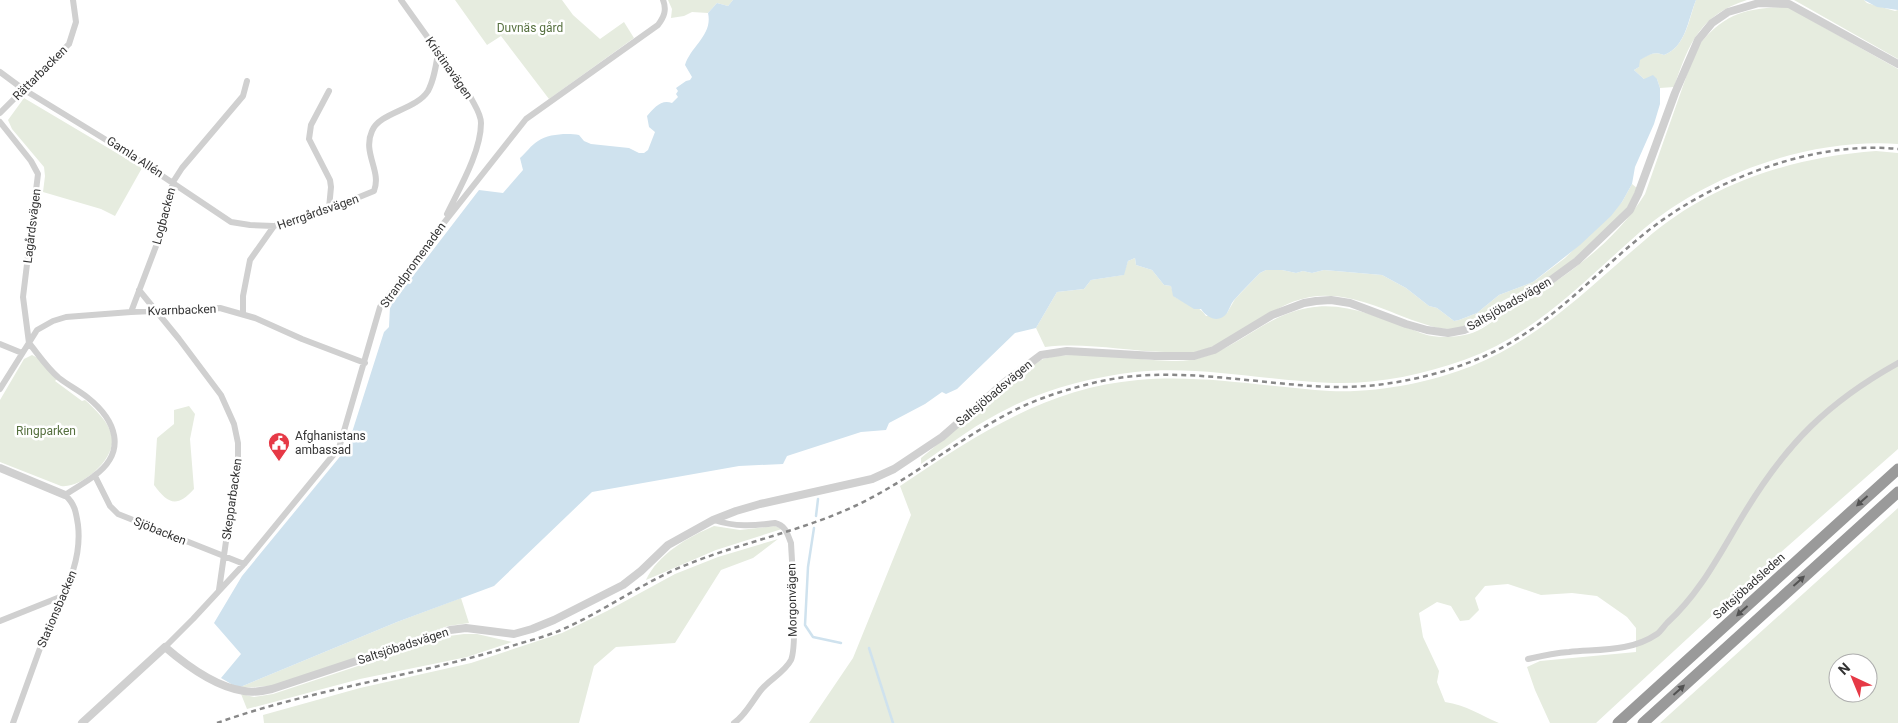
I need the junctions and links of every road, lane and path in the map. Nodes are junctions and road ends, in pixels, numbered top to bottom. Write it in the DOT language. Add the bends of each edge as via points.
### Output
graph roads {
  1 [pos="73,0"];
  2 [pos="401,0"];
  3 [pos="662,0"];
  4 [pos="438,54"];
  5 [pos="1898,64"];
  6 [pos="0,72"];
  7 [pos="247,81"];
  8 [pos="22,89"];
  9 [pos="329,91"];
  10 [pos="0,113"];
  11 [pos="0,122"];
  12 [pos="173,182"];
  13 [pos="329,208"];
  14 [pos="442,224"];
  15 [pos="274,226"];
  16 [pos="139,290"];
  17 [pos="155,311"];
  18 [pos="131,312"];
  19 [pos="243,314"];
  20 [pos="29,343"];
  21 [pos="0,344"];
  22 [pos="22,353"];
  23 [pos="365,362"];
  24 [pos="1898,363"];
  25 [pos="0,389"];
  26 [pos="0,468"];
  27 [pos="1898,469"];
  28 [pos="95,476"];
  29 [pos="1898,492"];
  30 [pos="65,495"];
  31 [pos="714,520"];
  32 [pos="224,557"];
  33 [pos="244,564"];
  34 [pos="219,590"];
  35 [pos="65,595"];
  36 [pos="0,621"];
  37 [pos="165,647"];
  38 [pos="1528,659"];
  39 [pos="13,723"];
  40 [pos="82,723"];
  41 [pos="734,723"];
  42 [pos="1618,723"];
  43 [pos="1643,723"];
  1 -- 8 [label="street, Rättarbacken" via="76,22 69,44"];
  2 -- 4 [label="street, Kristinavägen"];
  3 -- 14 [label="street, Strandpromenaden" via="665,13 658,25 526,119"];
  4 -- 13 [label="street, Herrgårdsvägen" via="427,92 372,130 368,148 376,176 374,191"];
  4 -- 14 [label="street, Kristinavägen" via="471,98 481,122 467,172"];
  5 -- 31 [label="street, Saltsjöbadsvägen" via="1789,4 1759,4 1728,12 1708,27 1694,46 1630,210 1576,261 1480,324 1448,333 1406,324 1350,304 1316,301 1272,316 1214,350 1194,356 1076,351 1041,355 942,437 894,470 872,479 760,504"];
  6 -- 8 [label="street, Gamla Allén"];
  7 -- 12 [label="street, Logbacken" via="243,96"];
  8 -- 10 [label="street, Rättarbacken"];
  8 -- 12 [label="street, Gamla Allén"];
  9 -- 13 [label="street" via="312,125 309,139 330,180"];
  11 -- 20 [label="street, Lagårdsvägen" via="38,174 23,297"];
  12 -- 15 [label="street, Gamla Allén" via="231,222"];
  12 -- 16 [label="street, Logbacken" via="161,234"];
  13 -- 15 [label="street, Herrgårdsvägen"];
  14 -- 23 [label="street, Strandpromenaden" via="380,308"];
  15 -- 19 [label="street, Herrgårdsvägen" via="250,260"];
  16 -- 17 [label="street, Skepparbacken"];
  16 -- 18 [label="street, Logbacken"];
  17 -- 18 [label="street, Kvarnbacken"];
  17 -- 19 [label="street, Kvarnbacken" via="220,308"];
  17 -- 32 [label="street, Skepparbacken" via="221,395 234,424 238,458"];
  18 -- 20 [label="street, Kvarnbacken" via="66,317 37,330"];
  19 -- 23 [label="street, Kvarnbacken"];
  20 -- 22 [label="street, Kvarnbacken"];
  20 -- 28 [label="street" via="58,377 98,407 112,426 115,445 105,466"];
  21 -- 22 [label="street"];
  22 -- 25 [label="street, Kvarnbacken"];
  23 -- 33 [label="street, Strandpromenaden" via="339,448"];
  24 -- 38 [label="street" via="1838,402 1792,445 1761,487 1690,600 1657,634 1640,642 1602,651"];
  26 -- 30 [label="street"];
  27 -- 42 [label="highway, Saltsjöbadsleden, one-way"];
  28 -- 30 [label="street"];
  28 -- 32 [label="street, Sjöbacken" via="110,506 118,514"];
  43 -- 29 [label="highway, one-way"];
  30 -- 35 [label="street, Stationsbacken" via="76,510 78,545 76,563"];
  31 -- 37 [label="street, Saltsjöbadsvägen" via="668,545 623,585 554,620 517,633 466,628 450,630 256,692 229,688 215,682"];
  31 -- 41 [label="street, Morgonvägen" via="739,526 780,524 791,543 791,659"];
  32 -- 33 [label="street, Sjöbacken"];
  32 -- 34 [label="street, Skepparbacken"];
  33 -- 34 [label="street, Strandpromenaden"];
  34 -- 37 [label="street, Strandpromenaden"];
  35 -- 36 [label="street"];
  35 -- 39 [label="street, Stationsbacken" via="44,640"];
  37 -- 40 [label="street"];
}
